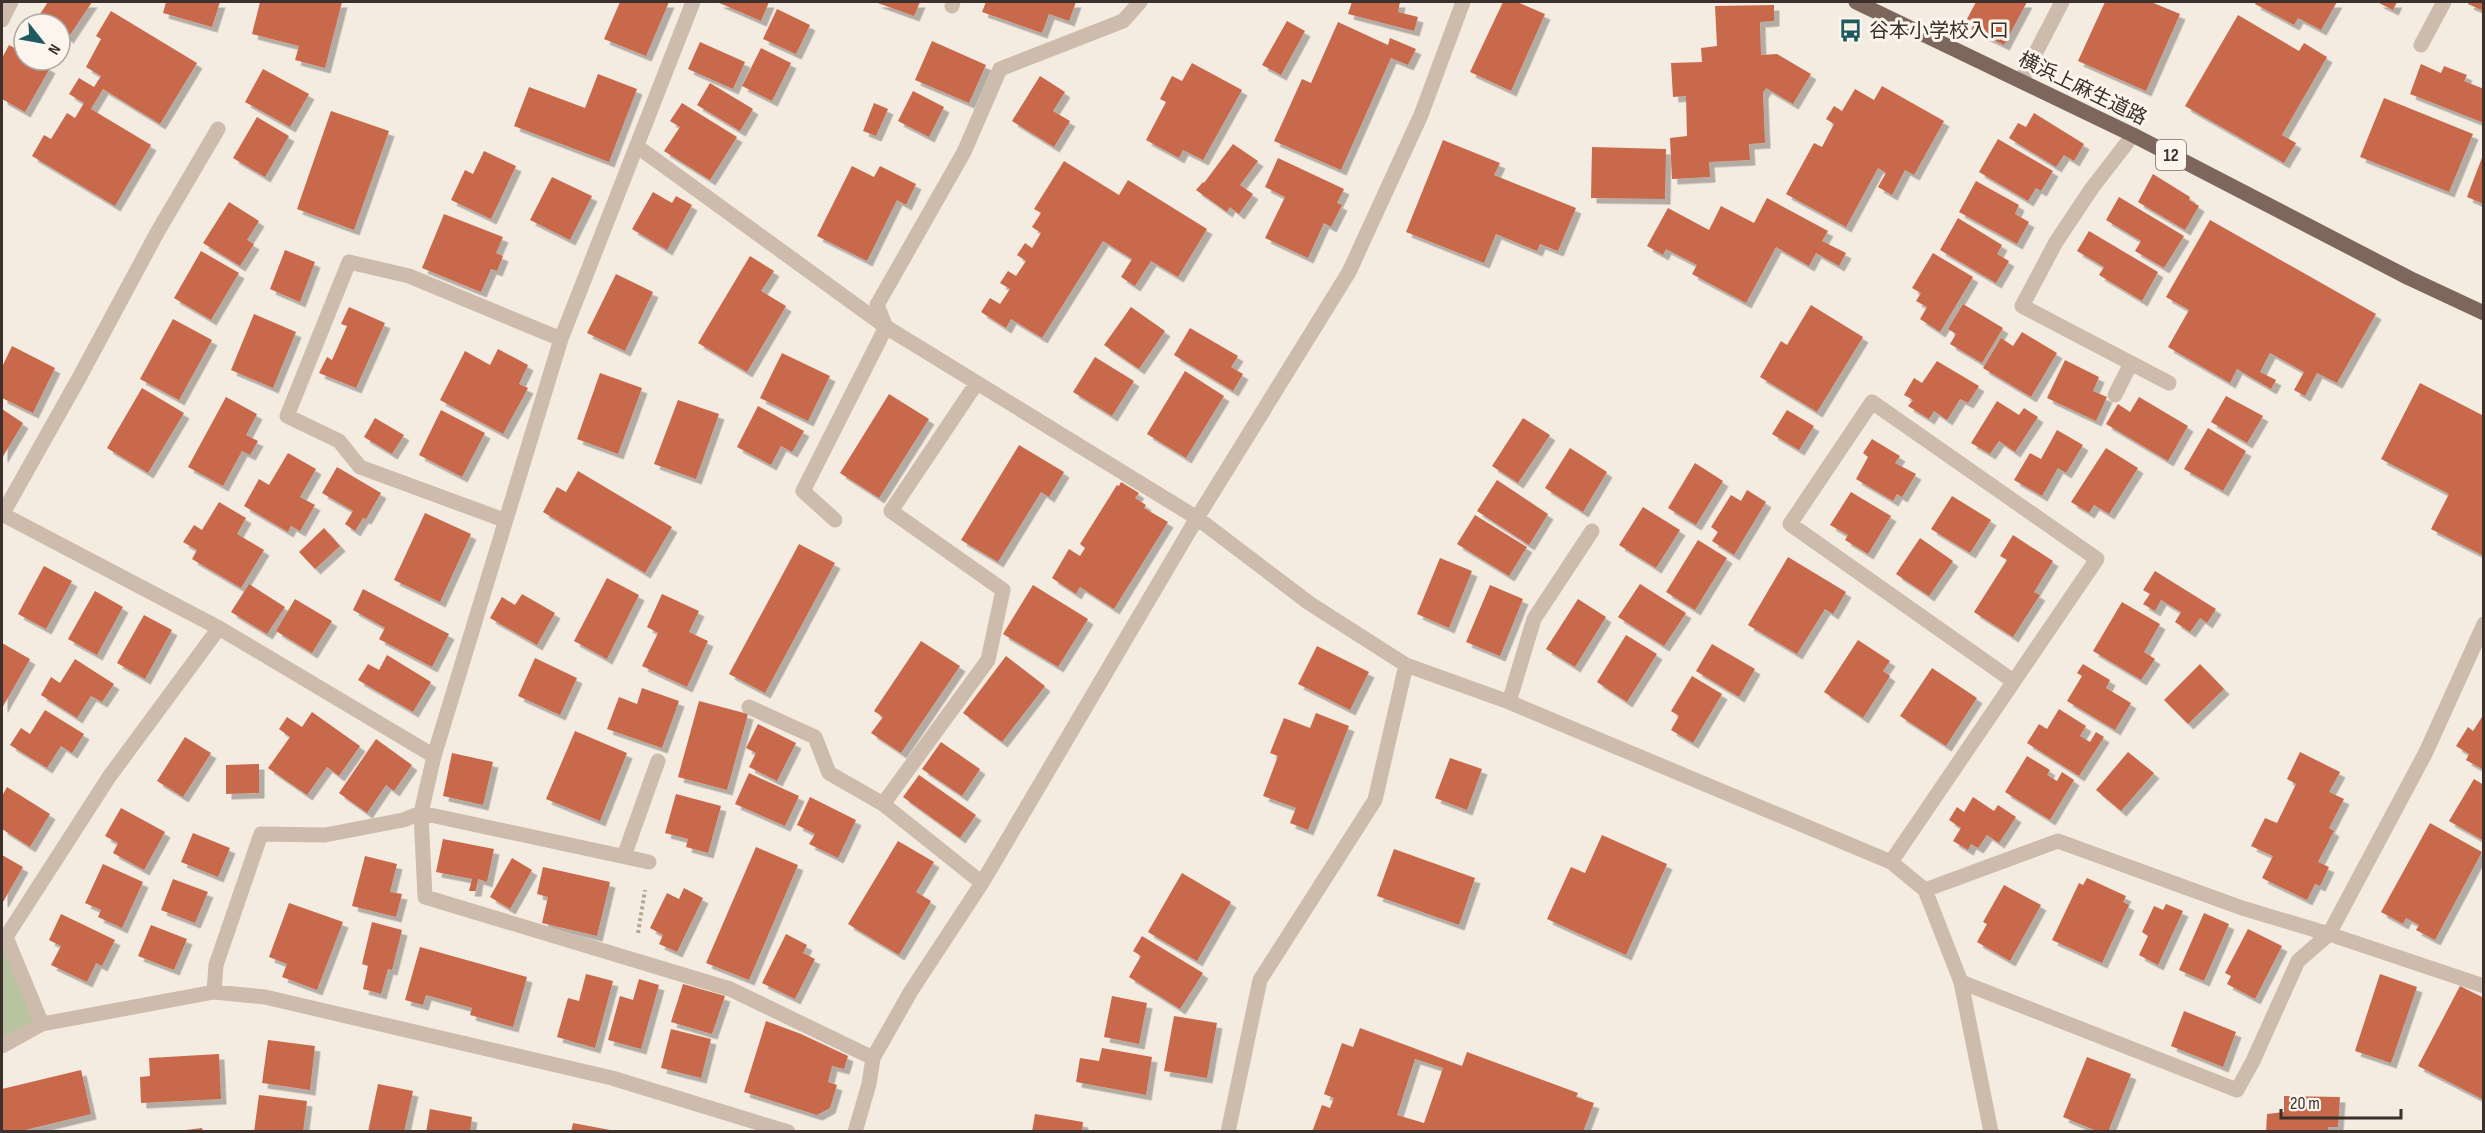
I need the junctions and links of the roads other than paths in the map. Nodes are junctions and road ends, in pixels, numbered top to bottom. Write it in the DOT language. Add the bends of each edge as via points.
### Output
graph roads {
  1 [pos="11,2"];
  2 [pos="693,2"];
  3 [pos="1140,2"];
  4 [pos="1463,2"];
  5 [pos="1856,2"];
  6 [pos="2062,2"];
  7 [pos="2444,2"];
  8 [pos="2,20"];
  9 [pos="2421,45"];
  10 [pos="2021,81"];
  11 [pos="218,129"];
  12 [pos="2133,135"];
  13 [pos="638,147"];
  14 [pos="2484,313"];
  15 [pos="885,327"];
  16 [pos="561,339"];
  17 [pos="2131,363"];
  18 [pos="2169,383"];
  19 [pos="976,384"];
  20 [pos="2115,395"];
  21 [pos="2,514"];
  22 [pos="1197,518"];
  23 [pos="504,520"];
  24 [pos="835,520"];
  25 [pos="1592,531"];
  26 [pos="2484,624"];
  27 [pos="219,628"];
  28 [pos="1406,665"];
  29 [pos="2013,681"];
  30 [pos="1509,702"];
  31 [pos="750,707"];
  32 [pos="434,756"];
  33 [pos="658,761"];
  34 [pos="883,804"];
  35 [pos="421,813"];
  36 [pos="624,856"];
  37 [pos="649,862"];
  38 [pos="1891,862"];
  39 [pos="982,883"];
  40 [pos="1925,890"];
  41 [pos="2330,934"];
  42 [pos="4,936"];
  43 [pos="1961,982"];
  44 [pos="2484,986"];
  45 [pos="214,992"];
  46 [pos="42,1024"];
  47 [pos="2,1046"];
  48 [pos="873,1058"];
  49 [pos="788,1131"];
  50 [pos="855,1131"];
  51 [pos="1228,1131"];
  52 [pos="1991,1131"];
  1 -- 8 [label="street"];
  2 -- 13 [label="street"];
  3 -- 15 [label="street" via="1123,21 1000,69 964,152 877,305"];
  4 -- 22 [label="street" via="1421,115 1349,272"];
  5 -- 10 [label="main road, 横浜上麻生道路 / 12"];
  6 -- 10 [label="street"];
  7 -- 9 [label="street"];
  10 -- 12 [label="main road, 横浜上麻生道路 / 12"];
  11 -- 21 [label="street"];
  12 -- 14 [label="main road, 横浜上麻生道路 / 12"];
  12 -- 17 [label="street" via="2056,243 2022,306"];
  13 -- 15 [label="street"];
  13 -- 16 [label="street"];
  15 -- 19 [label="street"];
  15 -- 24 [label="street" via="803,491"];
  16 -- 23 [label="street"];
  16 -- 23 [label="street" via="409,276 349,262 287,416 339,441 360,467"];
  17 -- 18 [label="street"];
  17 -- 20 [label="street"];
  19 -- 22 [label="street"];
  19 -- 34 [label="street" via="891,511 1003,590 988,660"];
  21 -- 27 [label="street"];
  22 -- 28 [label="street" via="1309,603"];
  22 -- 39 [label="street"];
  23 -- 32 [label="street"];
  25 -- 30 [label="street" via="1534,619"];
  26 -- 41 [label="street" via="2426,752"];
  27 -- 32 [label="street"];
  27 -- 42 [label="street" via="109,777"];
  28 -- 30 [label="street"];
  28 -- 51 [label="street" via="1375,800 1260,980"];
  29 -- 29 [label="street" via="1790,524 1872,402 2097,559"];
  29 -- 38 [label="street"];
  30 -- 38 [label="street"];
  31 -- 34 [label="street" via="815,737 830,773"];
  32 -- 35 [label="street"];
  33 -- 36 [label="street"];
  34 -- 39 [label="street"];
  35 -- 36 [label="street"];
  35 -- 45 [label="street" via="325,835 261,834 216,965"];
  35 -- 48 [label="street" via="425,897 730,989"];
  36 -- 37 [label="street"];
  38 -- 40 [label="street"];
  39 -- 48 [label="street" via="911,991"];
  40 -- 41 [label="street" via="2058,841 2242,909"];
  40 -- 43 [label="street"];
  41 -- 43 [label="street" via="2298,961 2237,1090"];
  41 -- 44 [label="street"];
  42 -- 46 [label="street"];
  43 -- 52 [label="street"];
  45 -- 46 [label="street"];
  45 -- 49 [label="street" via="265,997 612,1078"];
  46 -- 47 [label="street"];
  48 -- 50 [label="street"];
}
